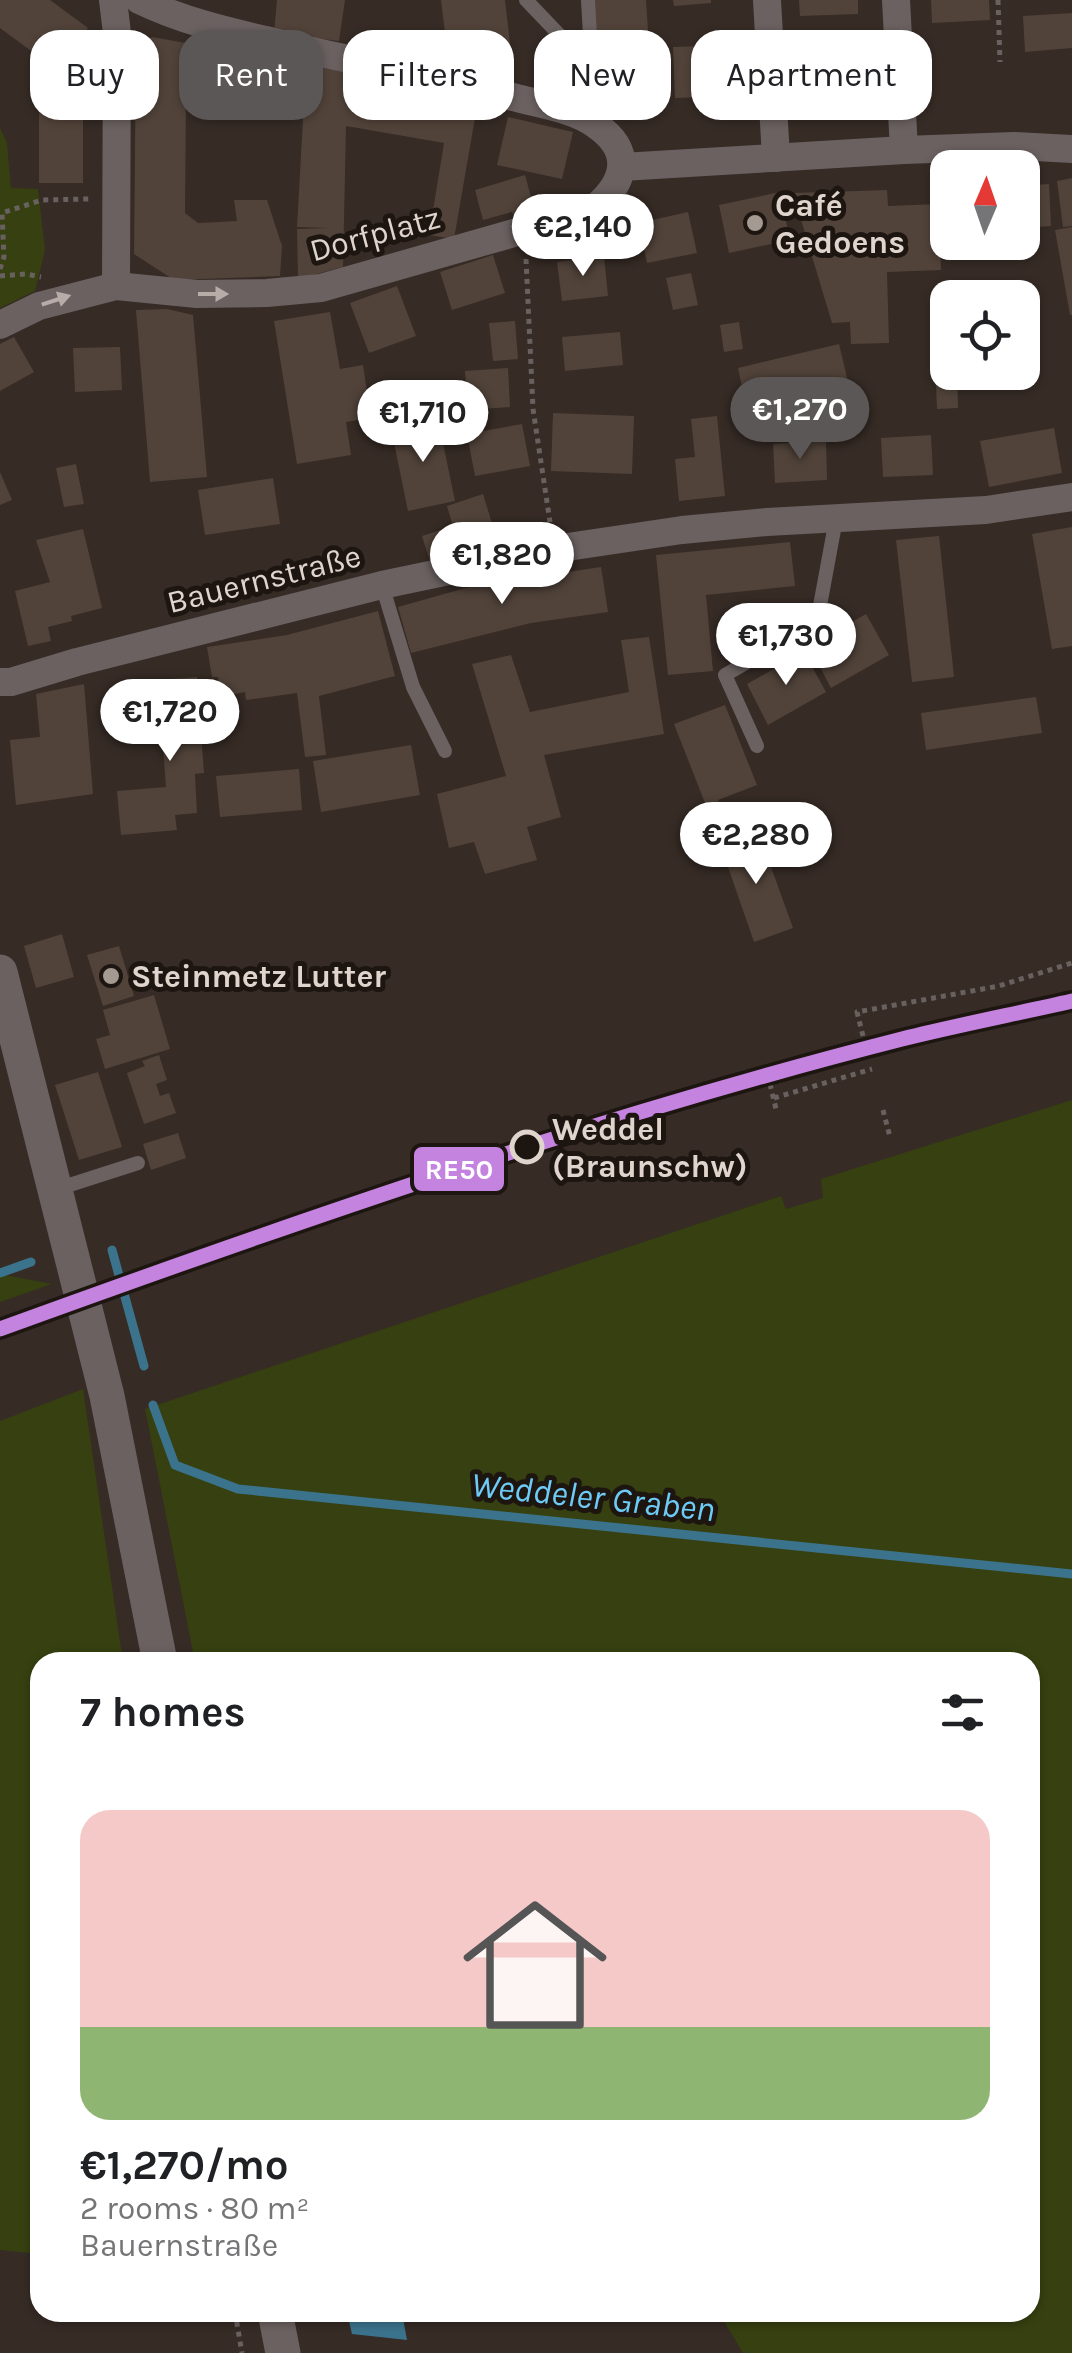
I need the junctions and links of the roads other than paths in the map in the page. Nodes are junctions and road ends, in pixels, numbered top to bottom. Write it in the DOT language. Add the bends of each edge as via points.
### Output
graph roads {
  1 [pos="113,0"];
  2 [pos="139,0"];
  3 [pos="526,0"];
  4 [pos="588,0"];
  5 [pos="766,0"];
  6 [pos="896,0"];
  7 [pos="554,30"];
  8 [pos="590,30"];
  9 [pos="595,120"];
  10 [pos="595,123"];
  11 [pos="1072,148"];
  12 [pos="904,150"];
  13 [pos="776,158"];
  14 [pos="622,167"];
  15 [pos="116,286"];
  16 [pos="0,325"];
  17 [pos="1072,497"];
  18 [pos="836,518"];
  19 [pos="382,586"];
  20 [pos="4,686"];
  21 [pos="758,746"];
  22 [pos="445,751"];
  23 [pos="0,972"];
  24 [pos="138,1163"];
  25 [pos="56,1189"];
  26 [pos="158,1652"];
  27 [pos="276,2322"];
  28 [pos="282,2353"];
  1 -- 15 [label="street"];
  2 -- 10 [label="street" via="217,28 490,91"];
  3 -- 7 [label="lane"];
  4 -- 8 [label="lane"];
  5 -- 13 [label="street"];
  6 -- 12 [label="street"];
  9 -- 10 [label="lane"];
  10 -- 14 [label="street" via="618,148"];
  11 -- 12 [label="street"];
  12 -- 13 [label="street"];
  13 -- 14 [label="street"];
  15 -- 14 [label="street, Dorfplatz, one-way" via="198,294 322,288 590,210 618,185"];
  16 -- 15 [label="street, one-way" via="39,306"];
  17 -- 18 [label="street, Bauernstraße" via="986,510"];
  18 -- 19 [label="street, Bauernstraße" via="554,549"];
  18 -- 21 [label="lane" via="817,622 725,675"];
  19 -- 20 [label="street, Bauernstraße"];
  19 -- 22 [label="lane" via="414,688"];
  23 -- 25 [label="street"];
  24 -- 25 [label="lane"];
  25 -- 26 [label="street"];
  27 -- 28 [label="street"];
}
